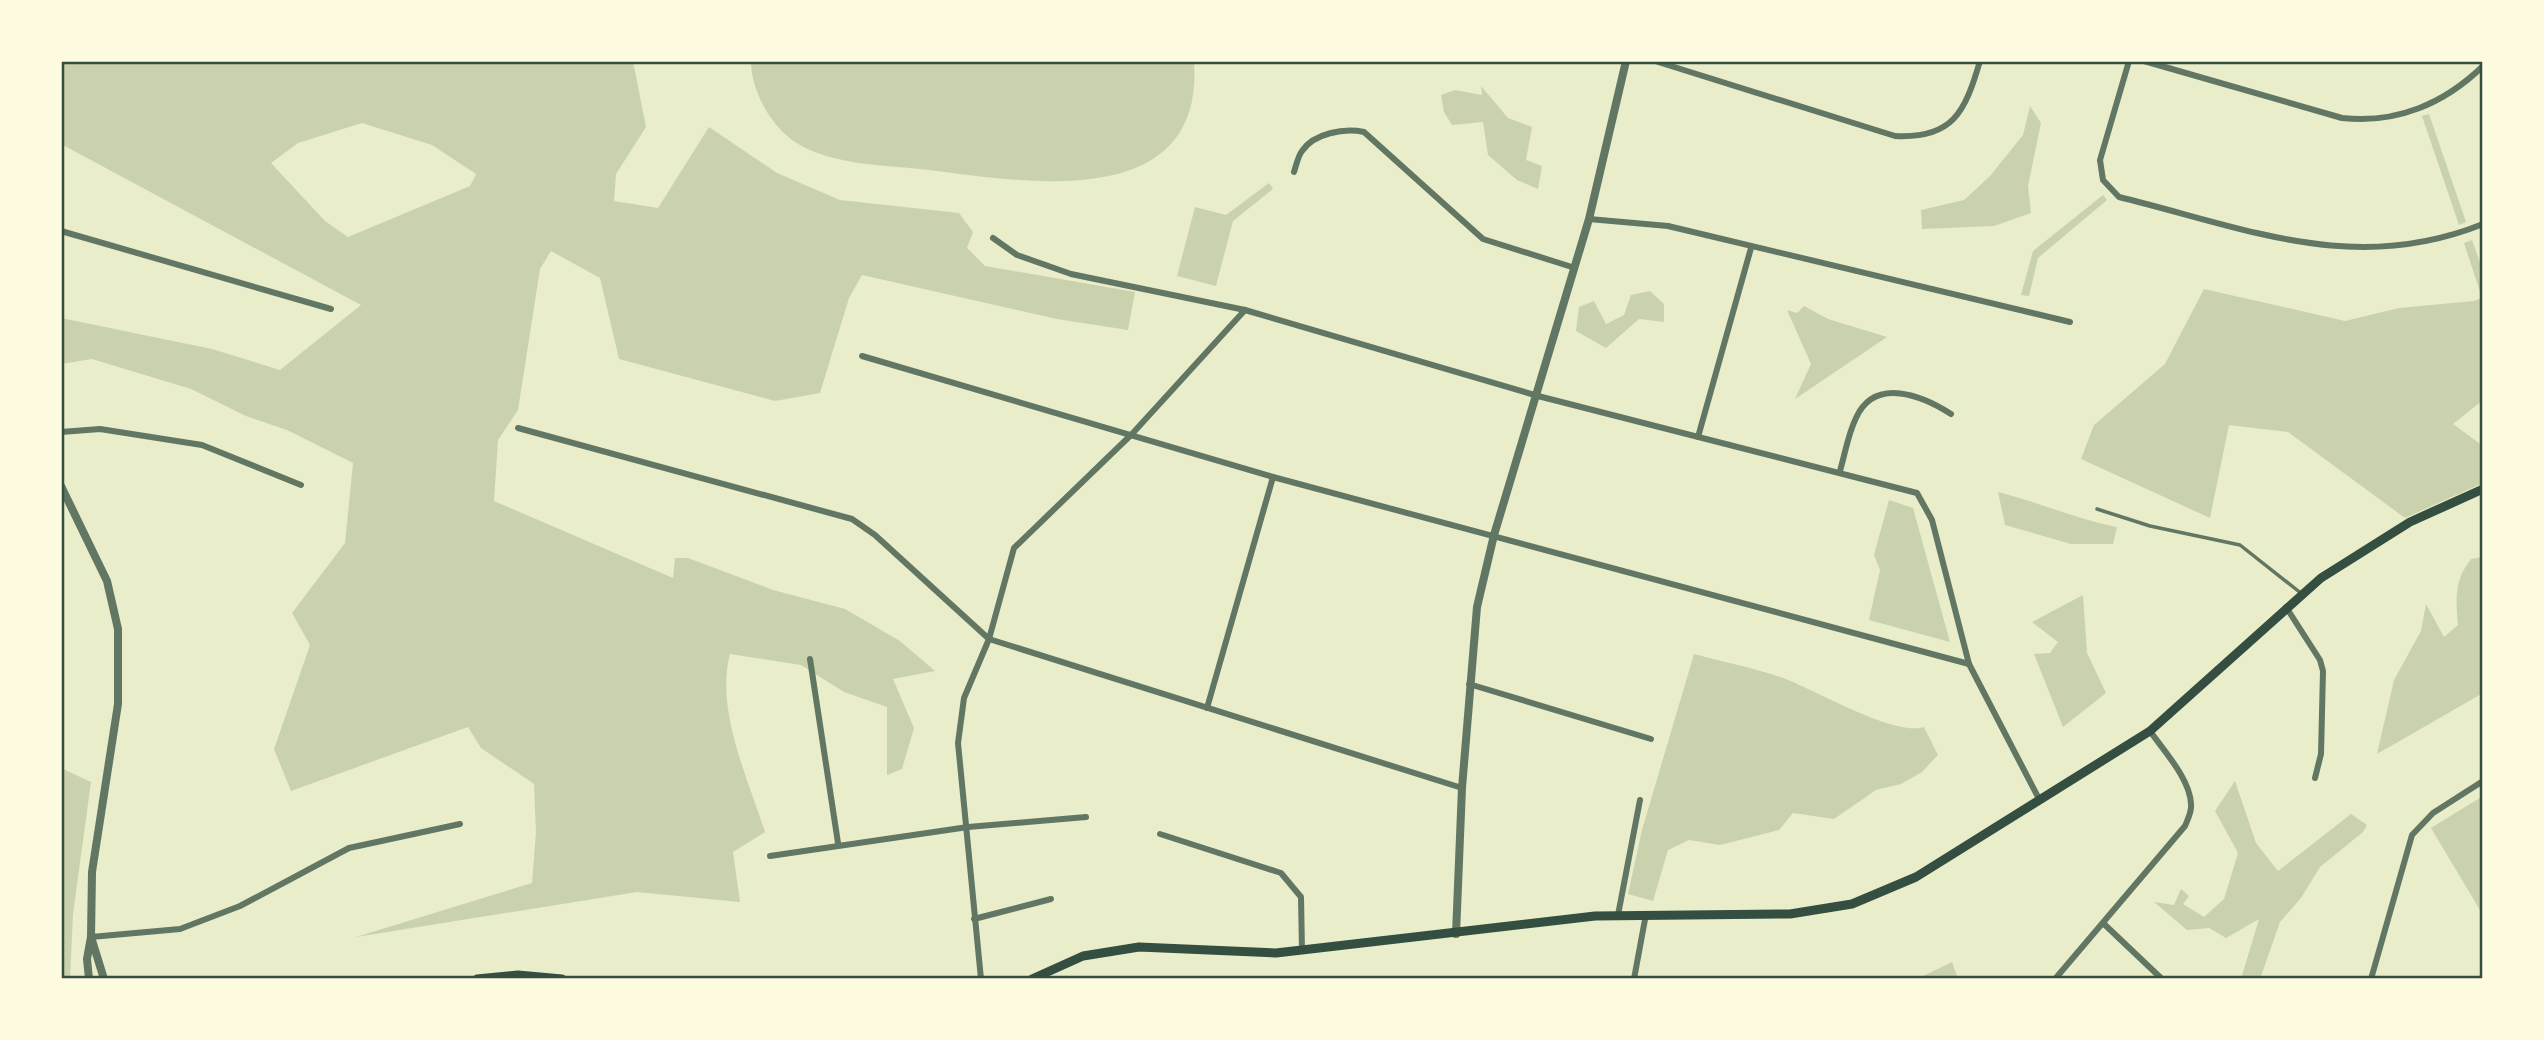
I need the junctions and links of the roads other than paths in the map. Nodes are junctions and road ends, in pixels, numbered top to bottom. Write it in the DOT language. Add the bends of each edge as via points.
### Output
graph roads {
  1 [pos="1626,61"];
  2 [pos="1655,61"];
  3 [pos="1980,61"];
  4 [pos="2129,61"];
  5 [pos="2144,61"];
  6 [pos="2483,66"];
  7 [pos="1294,172"];
  8 [pos="1589,219"];
  9 [pos="2483,224"];
  10 [pos="61,231"];
  11 [pos="993,238"];
  12 [pos="1751,248"];
  13 [pos="1575,268"];
  14 [pos="331,310"];
  15 [pos="1245,310"];
  16 [pos="2070,322"];
  17 [pos="862,355"];
  18 [pos="1538,396"];
  19 [pos="1951,414"];
  20 [pos="518,428"];
  21 [pos="61,432"];
  22 [pos="1132,434"];
  23 [pos="1698,437"];
  24 [pos="1840,471"];
  25 [pos="1273,477"];
  26 [pos="301,485"];
  27 [pos="61,486"];
  28 [pos="2483,489"];
  29 [pos="2097,509"];
  30 [pos="1494,535"];
  31 [pos="2302,594"];
  32 [pos="2286,607"];
  33 [pos="989,639"];
  34 [pos="810,659"];
  35 [pos="1969,664"];
  36 [pos="1469,684"];
  37 [pos="1207,708"];
  38 [pos="2150,731"];
  39 [pos="1651,739"];
  40 [pos="2315,778"];
  41 [pos="2483,781"];
  42 [pos="1462,788"];
  43 [pos="2039,799"];
  44 [pos="1640,800"];
  45 [pos="1086,817"];
  46 [pos="460,824"];
  47 [pos="968,827"];
  48 [pos="1160,834"];
  49 [pos="838,843"];
  50 [pos="769,856"];
  51 [pos="1051,899"];
  52 [pos="1646,914"];
  53 [pos="1618,915"];
  54 [pos="974,919"];
  55 [pos="2103,923"];
  56 [pos="1456,934"];
  57 [pos="91,937"];
  58 [pos="1302,951"];
  59 [pos="89,979"];
  60 [pos="104,979"];
  61 [pos="477,979"];
  62 [pos="562,979"];
  63 [pos="981,979"];
  64 [pos="1032,979"];
  65 [pos="1634,979"];
  66 [pos="2055,979"];
  67 [pos="2162,979"];
  68 [pos="2371,979"];
  1 -- 8 [label="street"];
  2 -- 3 [label="street" via="1895,136 1915,137 1942,129 1961,111"];
  4 -- 9 [label="street" via="2100,160 2103,180 2119,197 2343,249 2436,241"];
  5 -- 6 [label="street" via="2342,118 2366,120 2421,108 2452,92"];
  7 -- 13 [label="street" via="1302,150 1317,139 1349,129 1364,131 1483,239"];
  8 -- 12 [label="street" via="1668,226"];
  8 -- 13 [label="street"];
  10 -- 14 [label="street"];
  11 -- 15 [label="street" via="1017,255 1071,274"];
  12 -- 16 [label="street"];
  12 -- 23 [label="street"];
  13 -- 18 [label="street"];
  15 -- 18 [label="street"];
  15 -- 22 [label="street"];
  17 -- 22 [label="street"];
  18 -- 23 [label="street"];
  18 -- 30 [label="street"];
  19 -- 24 [label="street" via="1913,394 1877,396 1856,416"];
  20 -- 33 [label="street" via="852,519"];
  21 -- 26 [label="street" via="100,429 202,445"];
  22 -- 25 [label="street"];
  22 -- 33 [label="street" via="1014,548"];
  23 -- 24 [label="street"];
  24 -- 35 [label="street" via="1909,488 1923,499"];
  25 -- 30 [label="street"];
  25 -- 37 [label="street"];
  27 -- 57 [label="street" via="107,581 118,629 118,704 92,872"];
  28 -- 31 [label="main road" via="2378,540"];
  29 -- 31 [label="lane" via="2150,526 2240,545"];
  30 -- 35 [label="street"];
  30 -- 36 [label="street" via="1476,607"];
  31 -- 32 [label="main road"];
  32 -- 38 [label="main road"];
  32 -- 40 [label="street" via="2323,671 2321,754"];
  33 -- 37 [label="street"];
  33 -- 47 [label="street" via="959,721"];
  34 -- 49 [label="street"];
  35 -- 43 [label="street"];
  36 -- 39 [label="street"];
  36 -- 42 [label="street"];
  37 -- 42 [label="street"];
  38 -- 43 [label="main road"];
  38 -- 55 [label="street" via="2173,764 2192,808 2185,826"];
  41 -- 68 [label="street" via="2432,813 2412,835"];
  42 -- 56 [label="street"];
  43 -- 52 [label="main road" via="1916,877 1852,904 1790,914"];
  44 -- 53 [label="street"];
  45 -- 47 [label="street"];
  46 -- 57 [label="street" via="349,848 240,906 180,929"];
  47 -- 49 [label="street"];
  47 -- 54 [label="street"];
  48 -- 58 [label="street" via="1270,869 1290,880 1301,897"];
  49 -- 50 [label="street"];
  51 -- 54 [label="street"];
  52 -- 53 [label="main road"];
  52 -- 65 [label="street"];
  53 -- 56 [label="main road"];
  54 -- 63 [label="street"];
  55 -- 66 [label="street"];
  55 -- 67 [label="street"];
  56 -- 58 [label="main road"];
  57 -- 59 [label="street"];
  57 -- 60 [label="street"];
  58 -- 64 [label="main road" via="1139,947 1083,956"];
  61 -- 62 [label="main road" via="518,975"];
}
